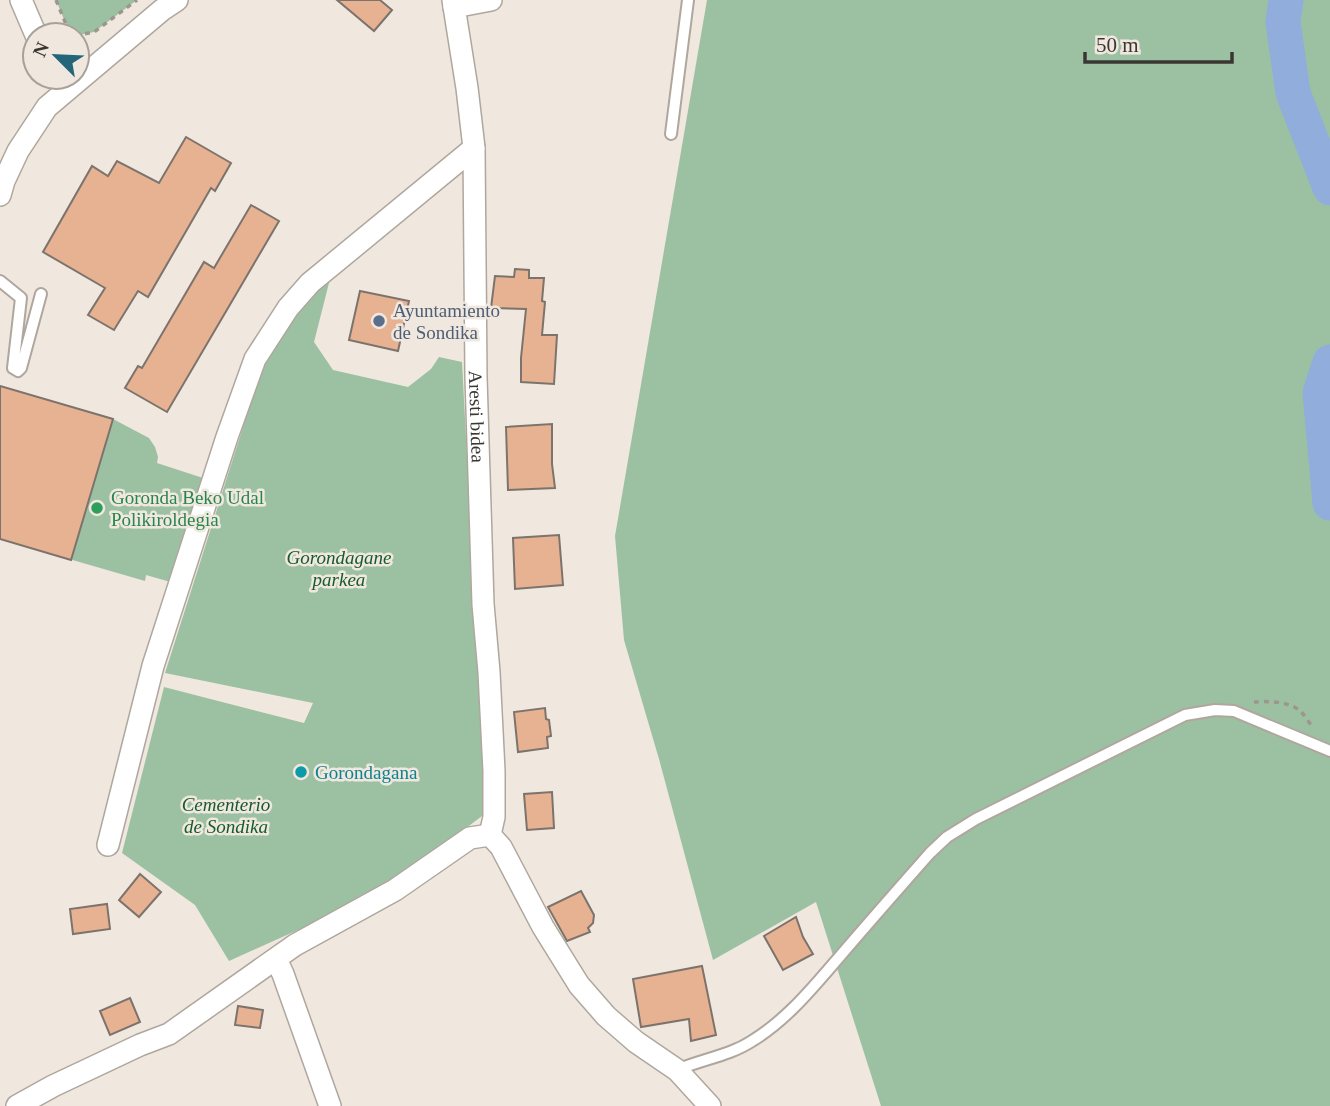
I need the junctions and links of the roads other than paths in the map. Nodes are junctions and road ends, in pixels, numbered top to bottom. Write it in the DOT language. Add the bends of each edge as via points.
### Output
graph roads {
  1 [pos="21,0"];
  2 [pos="177,0"];
  3 [pos="491,0"];
  4 [pos="688,0"];
  5 [pos="454,4"];
  6 [pos="30,21"];
  7 [pos="91,63"];
  8 [pos="57,91"];
  9 [pos="671,134"];
  10 [pos="474,148"];
  11 [pos="0,195"];
  12 [pos="0,281"];
  13 [pos="41,294"];
  14 [pos="1330,751"];
  15 [pos="490,835"];
  16 [pos="108,845"];
  17 [pos="276,960"];
  18 [pos="677,1070"];
  19 [pos="17,1106"];
  20 [pos="330,1106"];
  21 [pos="710,1106"];
  1 -- 6 [label="street"];
  2 -- 7 [label="street"];
  3 -- 5 [label="street"];
  4 -- 9 [label="lane"];
  5 -- 10 [label="street, Aresti bidea"];
  8 -- 11 [label="street" via="18,151"];
  10 -- 15 [label="street, Aresti bidea" via="482,578 494,771"];
  10 -- 16 [label="street" via="310,283 256,359 153,666"];
  12 -- 13 [label="lane" via="21,298 13,368 18,371"];
  14 -- 18 [label="lane" via="1234,711 1185,715 947,837 775,1026 728,1054"];
  15 -- 17 [label="street" via="470,838 395,890"];
  15 -- 18 [label="street" via="579,985 636,1042"];
  17 -- 19 [label="street" via="169,1034"];
  17 -- 20 [label="street"];
  18 -- 21 [label="street"];
}
